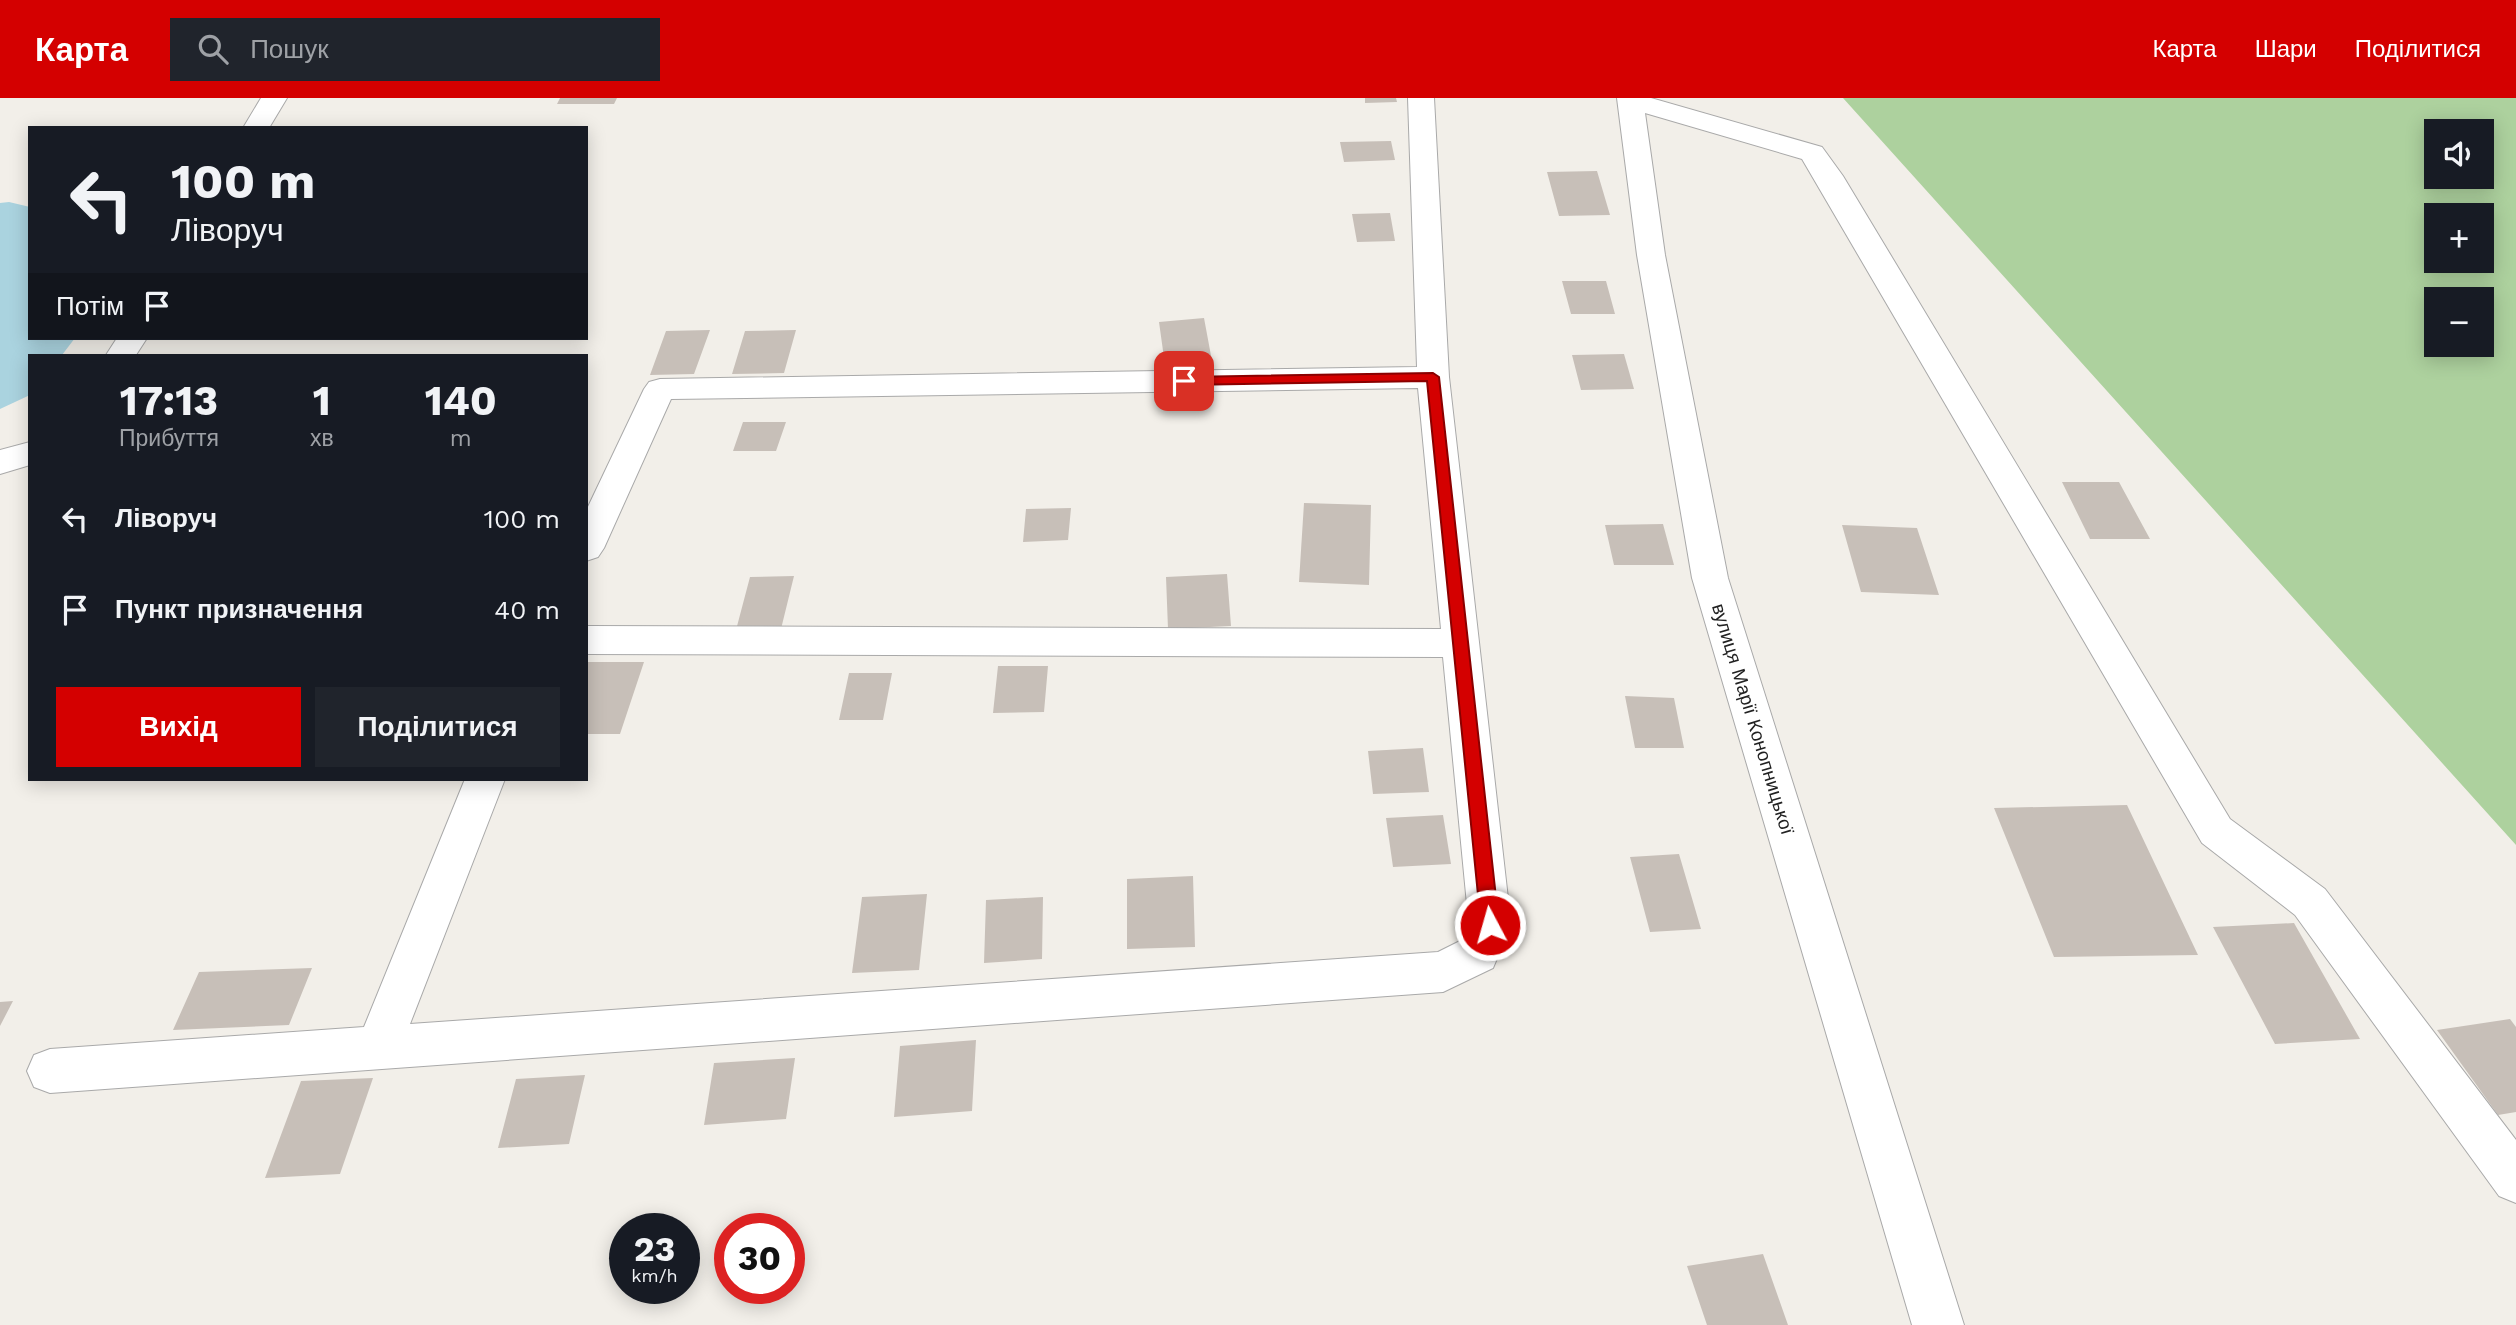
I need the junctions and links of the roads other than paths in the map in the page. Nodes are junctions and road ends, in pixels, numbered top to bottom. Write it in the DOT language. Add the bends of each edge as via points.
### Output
graph roads {
  1 [pos="274,98"];
  2 [pos="1421,98"];
  3 [pos="1630,99"];
  4 [pos="257,126"];
  5 [pos="1433,377"];
  6 [pos="28,454"];
  7 [pos="0,462"];
  8 [pos="588,544"];
  9 [pos="588,640"];
  10 [pos="1460,643"];
  11 [pos="484,781"];
  12 [pos="378,1048"];
  13 [pos="50,1071"];
  14 [pos="2516,1179"];
  15 [pos="1938,1325"];
  1 -- 4 [label="street"];
  2 -- 5 [label="street"];
  3 -- 14 [label="street" via="1812,153 2217,831 2310,902"];
  3 -- 15 [label="street, вулиця Марії Конопницької" via="1651,255 1710,578"];
  5 -- 8 [label="street" via="660,390"];
  5 -- 10 [label="street"];
  6 -- 7 [label="street"];
  9 -- 10 [label="street"];
  10 -- 12 [label="street" via="1490,925 1478,954 1452,969"];
  11 -- 12 [label="street"];
  12 -- 13 [label="street"];
}
